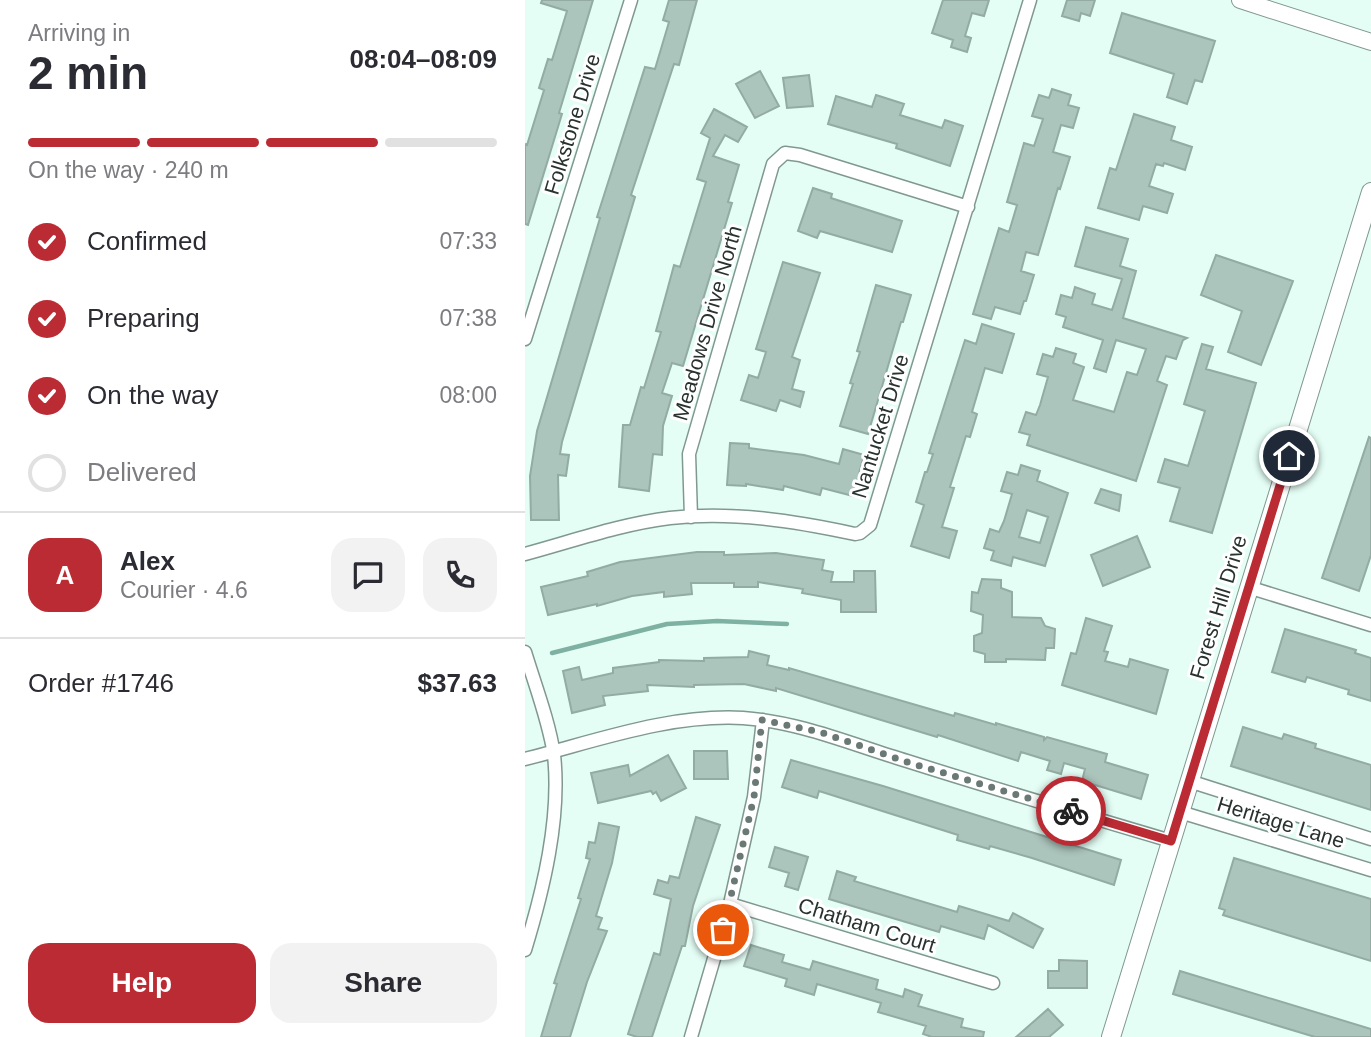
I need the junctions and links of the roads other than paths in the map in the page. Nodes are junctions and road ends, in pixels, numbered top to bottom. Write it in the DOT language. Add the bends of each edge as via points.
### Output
graph roads {
  1 [pos="631,0"];
  2 [pos="1030,0"];
  3 [pos="1240,0"];
  4 [pos="1371,42"];
  5 [pos="1371,192"];
  6 [pos="968,206"];
  7 [pos="525,339"];
  8 [pos="691,517"];
  9 [pos="525,554"];
  10 [pos="1248,587"];
  11 [pos="1371,625"];
  12 [pos="525,652"];
  13 [pos="762,720"];
  14 [pos="553,751"];
  15 [pos="525,759"];
  16 [pos="1189,781"];
  17 [pos="1180,812"];
  18 [pos="1371,839"];
  19 [pos="1171,841"];
  20 [pos="1371,870"];
  21 [pos="730,904"];
  22 [pos="525,950"];
  23 [pos="993,984"];
  24 [pos="691,1037"];
  25 [pos="1111,1037"];
  1 -- 7 [label="street, Folkstone Drive"];
  2 -- 6 [label="street, Nantucket Drive"];
  3 -- 4 [label="street"];
  5 -- 10 [label="main road, Forest Hill Drive"];
  6 -- 8 [label="street, Nantucket Drive" via="870,525 855,534 751,517"];
  6 -- 8 [label="street, Meadows Drive North" via="790,153 773,164 689,454"];
  8 -- 9 [label="street, Nantucket Drive" via="618,528"];
  10 -- 11 [label="street"];
  10 -- 16 [label="main road, Forest Hill Drive"];
  12 -- 14 [label="street"];
  13 -- 14 [label="street" via="682,721"];
  13 -- 19 [label="street" via="820,732"];
  13 -- 21 [label="street" via="754,797"];
  14 -- 15 [label="street"];
  14 -- 22 [label="street" via="553,824 541,896"];
  16 -- 17 [label="main road, Forest Hill Drive"];
  16 -- 18 [label="street, Heritage Lane"];
  17 -- 19 [label="main road, Forest Hill Drive"];
  17 -- 20 [label="street, Heritage Lane"];
  19 -- 25 [label="main road, Forest Hill Drive"];
  21 -- 23 [label="street, Chatham Court"];
  21 -- 24 [label="street"];
}
